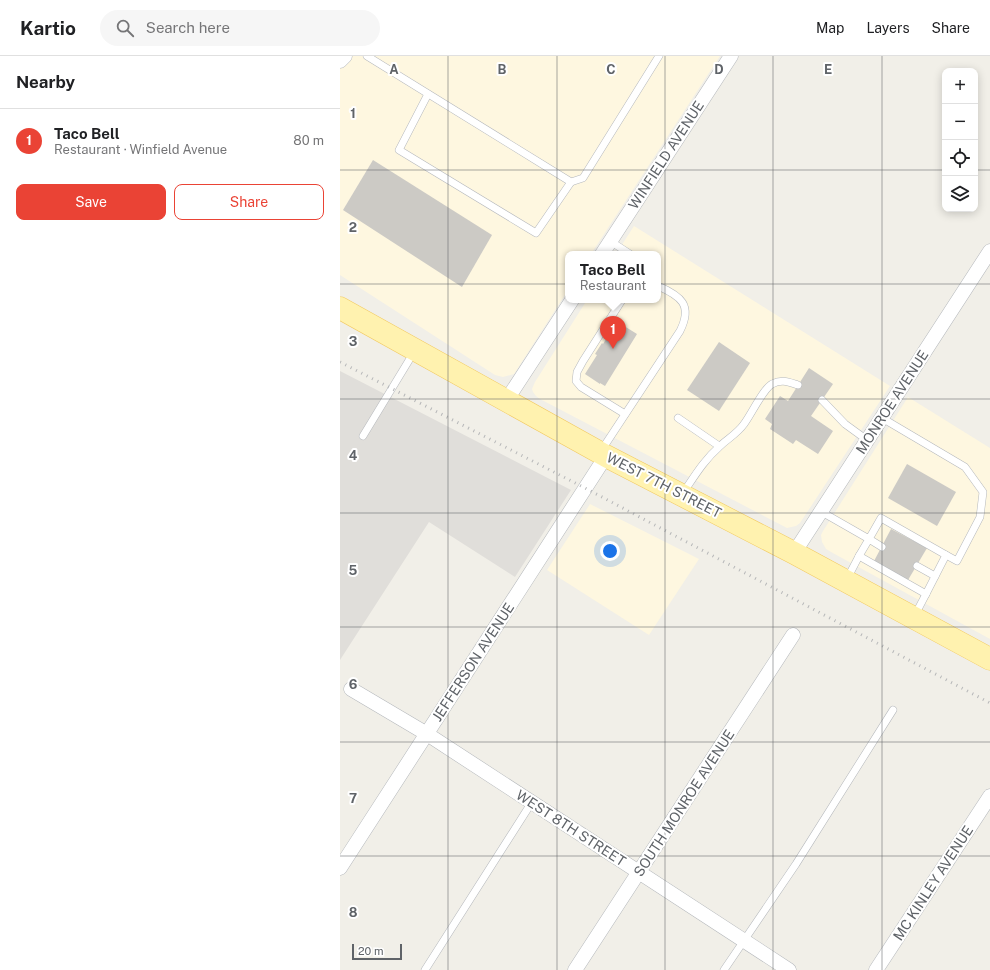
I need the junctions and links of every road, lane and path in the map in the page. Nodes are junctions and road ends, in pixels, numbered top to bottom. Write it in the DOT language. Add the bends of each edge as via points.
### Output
graph roads {
  1 [pos="345,56"];
  2 [pos="367,56"];
  3 [pos="659,56"];
  4 [pos="731,56"];
  5 [pos="340,61"];
  6 [pos="428,94"];
  7 [pos="571,182"];
  8 [pos="610,241"];
  9 [pos="604,251"];
  10 [pos="625,251"];
  11 [pos="990,251"];
  12 [pos="661,288"];
  13 [pos="570,303"];
  14 [pos="620,303"];
  15 [pos="345,309"];
  16 [pos="415,350"];
  17 [pos="798,385"];
  18 [pos="822,400"];
  19 [pos="506,401"];
  20 [pos="625,414"];
  21 [pos="678,418"];
  22 [pos="882,418"];
  23 [pos="363,436"];
  24 [pos="867,440"];
  25 [pos="719,446"];
  26 [pos="603,454"];
  27 [pos="682,494"];
  28 [pos="820,511"];
  29 [pos="869,539"];
  30 [pos="882,547"];
  31 [pos="794,553"];
  32 [pos="946,555"];
  33 [pos="859,556"];
  34 [pos="916,566"];
  35 [pos="935,576"];
  36 [pos="846,581"];
  37 [pos="926,594"];
  38 [pos="914,618"];
  39 [pos="793,635"];
  40 [pos="990,659"];
  41 [pos="351,689"];
  42 [pos="893,710"];
  43 [pos="426,734"];
  44 [pos="990,796"];
  45 [pos="532,802"];
  46 [pos="340,868"];
  47 [pos="639,872"];
  48 [pos="744,940"];
  49 [pos="426,970"];
  50 [pos="575,970"];
  51 [pos="724,970"];
  52 [pos="789,970"];
  53 [pos="876,970"];
  1 -- 5 [label="street"];
  2 -- 6 [label="lane"];
  3 -- 7 [label="lane" via="583,178"];
  4 -- 8 [label="street, WINFIELD AVENUE"];
  6 -- 7 [label="lane"];
  6 -- 7 [label="lane" via="399,150 536,233"];
  8 -- 9 [label="street, WINFIELD AVENUE"];
  8 -- 10 [label="lane"];
  11 -- 22 [label="street, MONROE AVENUE"];
  12 -- 20 [label="lane" via="682,301 686,310 686,320"];
  13 -- 19 [label="street"];
  14 -- 20 [label="lane" via="580,366 576,381 581,387"];
  15 -- 16 [label="main road, WEST 7TH STREET"];
  16 -- 19 [label="main road, WEST 7TH STREET"];
  16 -- 23 [label="lane"];
  17 -- 25 [label="lane" via="784,380 771,384 743,425"];
  18 -- 24 [label="lane" via="845,424"];
  19 -- 26 [label="main road, WEST 7TH STREET"];
  20 -- 26 [label="lane"];
  21 -- 25 [label="lane"];
  22 -- 24 [label="street, MONROE AVENUE"];
  22 -- 32 [label="lane" via="965,466 983,492 980,517 957,561"];
  24 -- 28 [label="street, MONROE AVENUE"];
  25 -- 27 [label="lane"];
  26 -- 27 [label="main road, WEST 7TH STREET"];
  26 -- 43 [label="street, JEFFERSON AVENUE"];
  27 -- 31 [label="main road, WEST 7TH STREET"];
  28 -- 29 [label="lane"];
  28 -- 31 [label="street, MONROE AVENUE"];
  29 -- 30 [label="lane"];
  29 -- 32 [label="lane" via="881,518"];
  29 -- 33 [label="lane"];
  31 -- 36 [label="main road, WEST 7TH STREET"];
  32 -- 35 [label="lane"];
  33 -- 36 [label="lane"];
  33 -- 37 [label="lane"];
  34 -- 35 [label="lane"];
  35 -- 37 [label="lane"];
  36 -- 38 [label="main road, WEST 7TH STREET"];
  37 -- 38 [label="lane"];
  38 -- 40 [label="main road, WEST 7TH STREET"];
  39 -- 47 [label="street, SOUTH MONROE AVENUE"];
  41 -- 43 [label="street, WEST 8TH STREET"];
  42 -- 48 [label="lane"];
  43 -- 45 [label="street, WEST 8TH STREET"];
  43 -- 46 [label="street, JEFFERSON AVENUE"];
  44 -- 53 [label="street, MC KINLEY AVENUE"];
  45 -- 47 [label="street, WEST 8TH STREET"];
  45 -- 49 [label="lane"];
  47 -- 48 [label="street, WEST 8TH STREET"];
  47 -- 50 [label="street, SOUTH MONROE AVENUE"];
  48 -- 51 [label="lane"];
  48 -- 52 [label="street, WEST 8TH STREET"];
}
